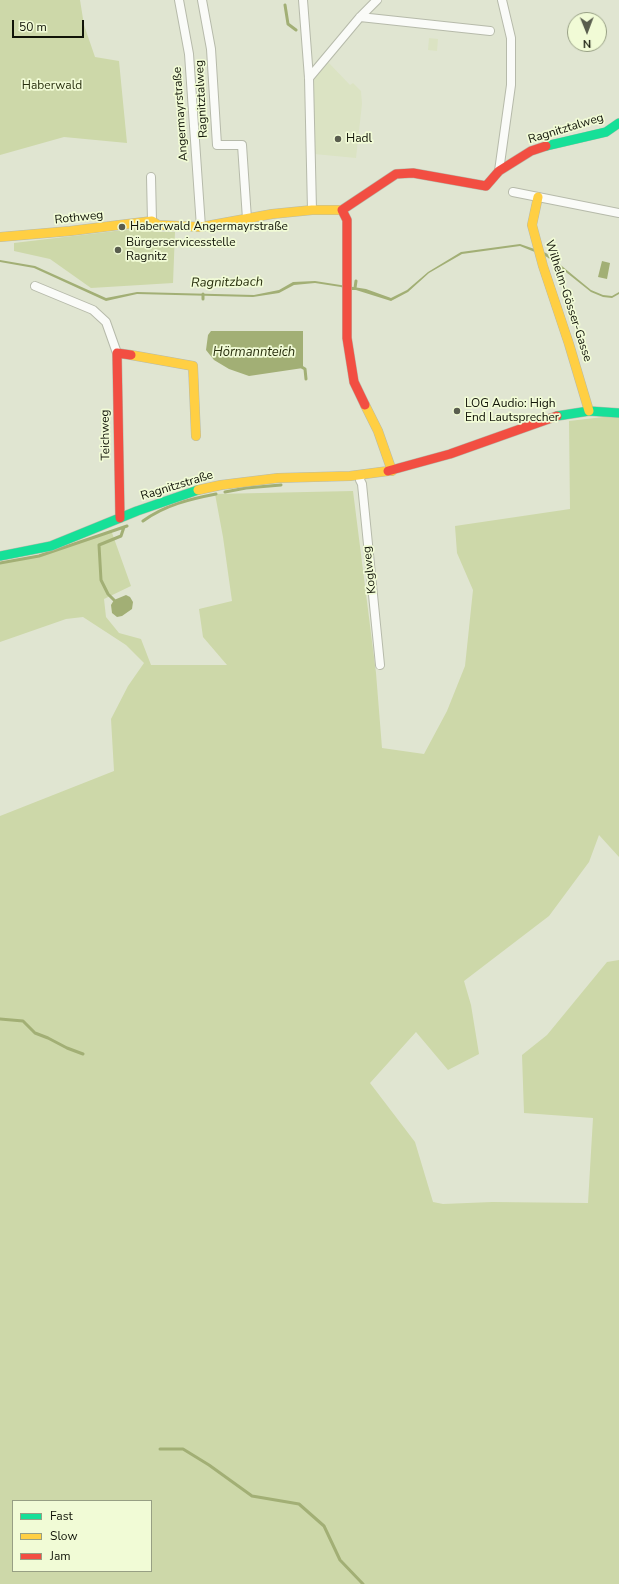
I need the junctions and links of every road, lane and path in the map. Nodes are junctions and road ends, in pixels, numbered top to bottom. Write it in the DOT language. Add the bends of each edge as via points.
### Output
graph roads {
  1 [pos="179,0"];
  2 [pos="202,0"];
  3 [pos="303,0"];
  4 [pos="377,0"];
  5 [pos="502,0"];
  6 [pos="360,17"];
  7 [pos="490,31"];
  8 [pos="309,78"];
  9 [pos="619,123"];
  10 [pos="499,171"];
  11 [pos="151,177"];
  12 [pos="513,192"];
  13 [pos="538,197"];
  14 [pos="312,210"];
  15 [pos="342,210"];
  16 [pos="619,214"];
  17 [pos="247,219"];
  18 [pos="155,223"];
  19 [pos="201,227"];
  20 [pos="0,237"];
  21 [pos="35,286"];
  22 [pos="117,353"];
  23 [pos="589,411"];
  24 [pos="619,413"];
  25 [pos="196,436"];
  26 [pos="392,470"];
  27 [pos="361,475"];
  28 [pos="120,518"];
  29 [pos="0,556"];
  30 [pos="380,665"];
  1 -- 19 [label="street, Angermayrstraße" via="189,54"];
  2 -- 17 [label="street, Ragnitztalweg" via="211,48 217,145 242,145"];
  3 -- 8 [label="street"];
  4 -- 6 [label="street"];
  5 -- 10 [label="street" via="511,38 511,85"];
  6 -- 7 [label="street"];
  6 -- 8 [label="street"];
  8 -- 14 [label="street"];
  9 -- 10 [label="street, Ragnitztalweg" via="606,132 531,151"];
  10 -- 15 [label="street, Ragnitztalweg" via="486,186 401,173"];
  11 -- 18 [label="street"];
  12 -- 13 [label="street"];
  13 -- 16 [label="street"];
  13 -- 23 [label="street, Wilhelm-Gösser-Gasse" via="532,225 536,242"];
  14 -- 15 [label="street"];
  14 -- 17 [label="street"];
  15 -- 26 [label="street" via="347,220 347,338 354,382 378,431"];
  17 -- 19 [label="street"];
  18 -- 19 [label="street"];
  18 -- 20 [label="street, Rothweg"];
  21 -- 22 [label="street, Teichweg" via="94,310 106,322"];
  22 -- 25 [label="street" via="193,366"];
  22 -- 28 [label="street, Teichweg"];
  23 -- 24 [label="street, Ragnitzstraße"];
  23 -- 26 [label="street, Ragnitzstraße" via="563,414 450,454"];
  26 -- 27 [label="street, Ragnitzstraße"];
  27 -- 28 [label="street, Ragnitzstraße" via="278,478 221,485 187,493"];
  27 -- 30 [label="street, Koglweg"];
  28 -- 29 [label="street, Ragnitzstraße" via="51,546"];
}
